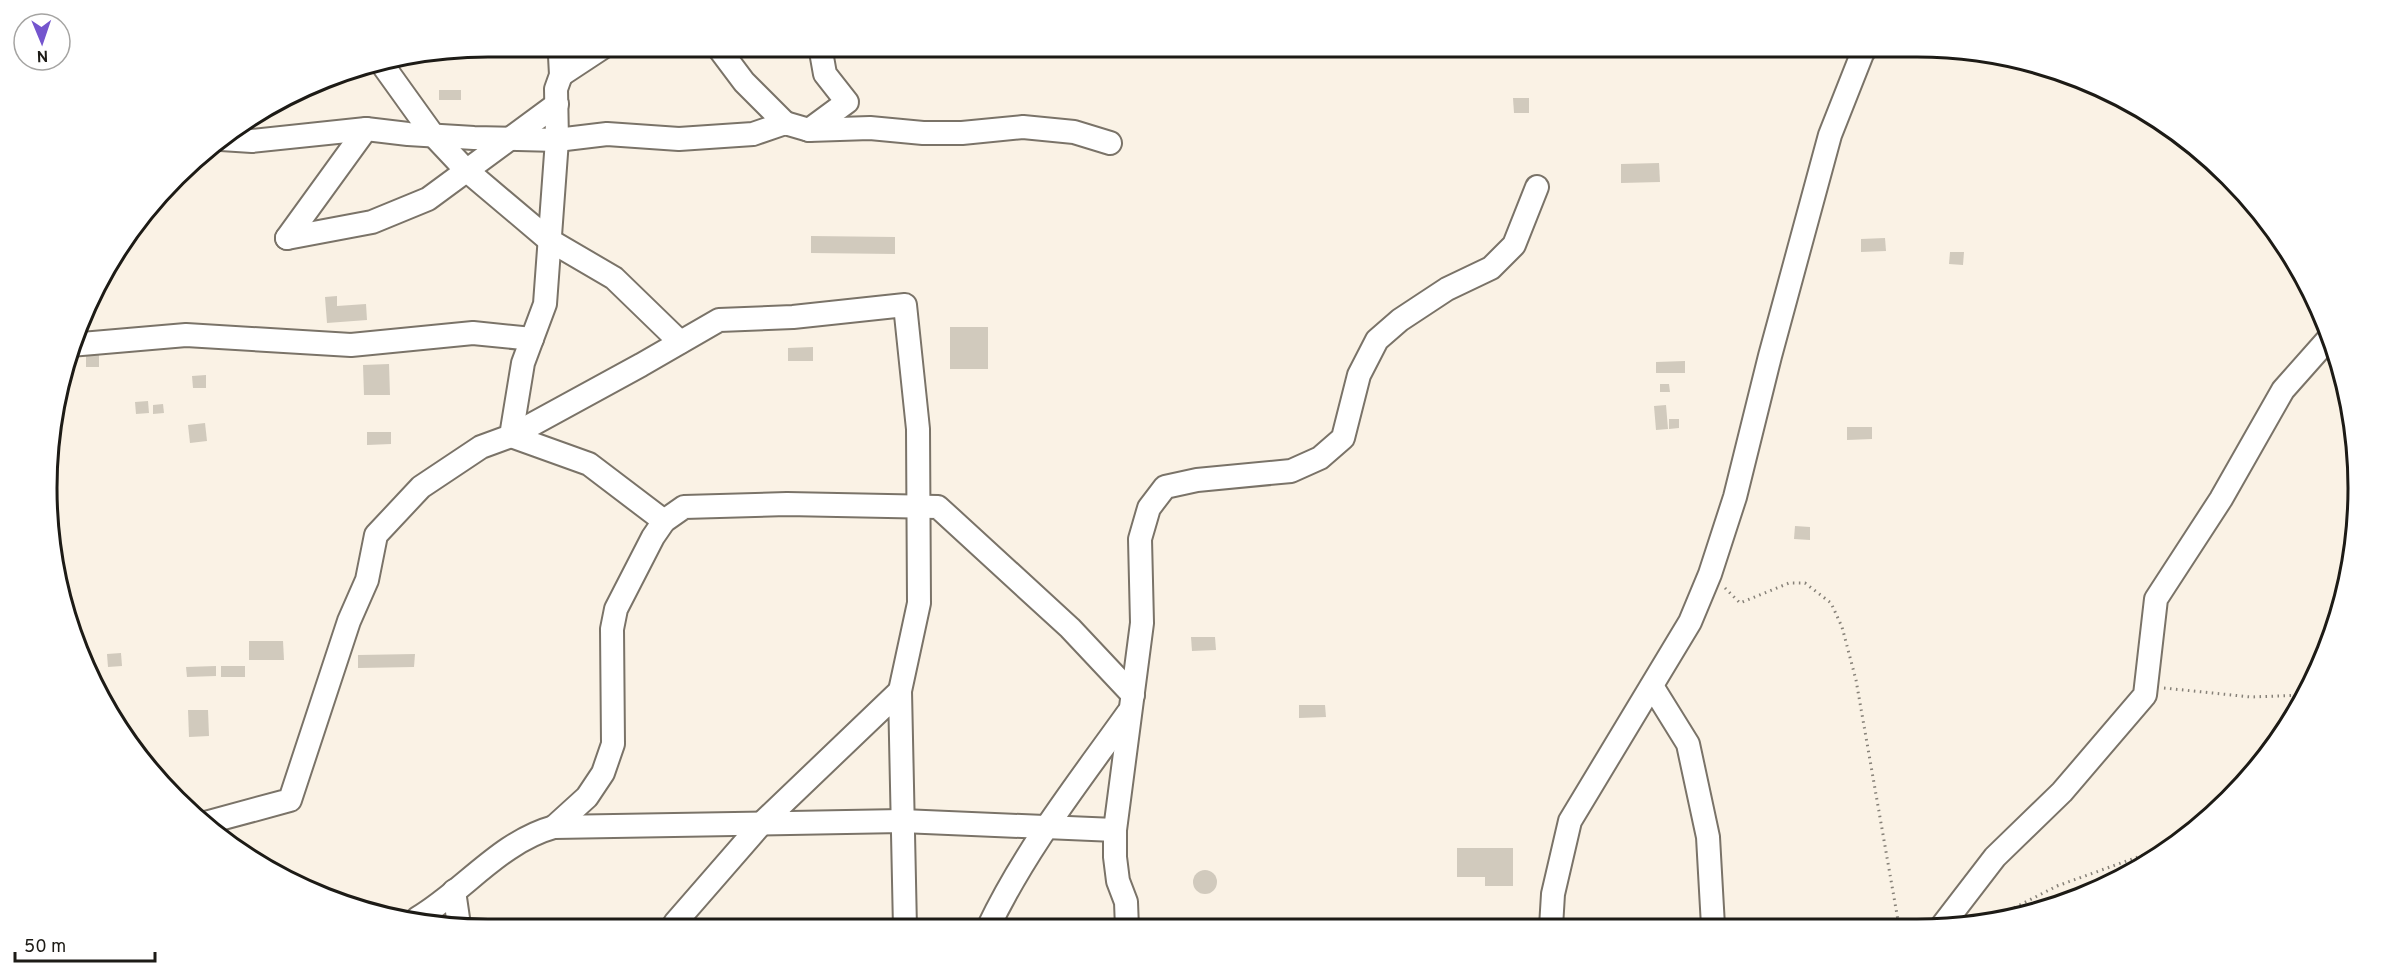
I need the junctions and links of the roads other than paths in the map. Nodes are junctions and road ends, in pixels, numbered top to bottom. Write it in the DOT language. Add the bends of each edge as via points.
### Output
graph roads {
  1 [pos="560,57"];
  2 [pos="588,57"];
  3 [pos="725,57"];
  4 [pos="822,57"];
  5 [pos="1861,57"];
  6 [pos="386,70"];
  7 [pos="561,75"];
  8 [pos="556,104"];
  9 [pos="785,123"];
  10 [pos="366,129"];
  11 [pos="809,130"];
  12 [pos="433,135"];
  13 [pos="510,138"];
  14 [pos="235,140"];
  15 [pos="557,140"];
  16 [pos="1110,143"];
  17 [pos="465,169"];
  18 [pos="1537,187"];
  19 [pos="549,240"];
  20 [pos="532,339"];
  21 [pos="680,342"];
  22 [pos="82,344"];
  23 [pos="2323,345"];
  24 [pos="511,436"];
  25 [pos="919,507"];
  26 [pos="664,520"];
  27 [pos="1652,686"];
  28 [pos="900,691"];
  29 [pos="1132,703"];
  30 [pos="214,820"];
  31 [pos="902,822"];
  32 [pos="762,823"];
  33 [pos="554,826"];
  34 [pos="1046,826"];
  35 [pos="1115,830"];
  36 [pos="454,891"];
  37 [pos="424,914"];
  38 [pos="458,918"];
  39 [pos="1948,918"];
  40 [pos="678,919"];
  41 [pos="905,919"];
  42 [pos="992,919"];
  43 [pos="1126,919"];
  44 [pos="1551,919"];
  45 [pos="1713,919"];
  1 -- 7 [label="street"];
  2 -- 7 [label="street"];
  3 -- 9 [label="street"];
  4 -- 11 [label="street" via="825,74 847,102"];
  5 -- 27 [label="street" via="1830,135 1710,574 1690,622"];
  6 -- 12 [label="street"];
  7 -- 8 [label="street"];
  8 -- 13 [label="street"];
  8 -- 15 [label="street"];
  9 -- 11 [label="street"];
  9 -- 15 [label="street" via="753,134 679,139 606,134"];
  10 -- 12 [label="street"];
  10 -- 14 [label="street"];
  10 -- 17 [label="street" via="287,238 372,222 428,199"];
  11 -- 16 [label="street" via="870,128 952,133 1023,127 1074,132"];
  12 -- 13 [label="street"];
  12 -- 17 [label="street"];
  13 -- 15 [label="street"];
  13 -- 17 [label="street"];
  15 -- 19 [label="street"];
  17 -- 19 [label="street"];
  18 -- 29 [label="street" via="1514,245 1491,268 1447,289 1377,340 1359,375 1343,438 1320,458 1291,471 1165,487 1149,508 1140,539 1142,623"];
  19 -- 20 [label="street" via="545,304"];
  19 -- 21 [label="street" via="614,278"];
  20 -- 22 [label="street" via="473,333 351,345 186,335"];
  20 -- 24 [label="street"];
  21 -- 24 [label="street"];
  21 -- 25 [label="street" via="719,320 905,305 918,429"];
  23 -- 39 [label="street" via="2283,390 2221,499 2156,599 2145,694 2062,792 1995,857"];
  24 -- 26 [label="street" via="589,464"];
  24 -- 30 [label="street" via="481,447 422,487 376,535 367,580 349,621 290,800"];
  25 -- 26 [label="street" via="684,507"];
  25 -- 28 [label="street" via="919,603"];
  25 -- 29 [label="street" via="938,507 1070,628"];
  26 -- 33 [label="street" via="616,609 612,629 613,744 603,773 587,797"];
  27 -- 44 [label="street" via="1570,821 1553,894"];
  27 -- 45 [label="street" via="1688,744 1708,837"];
  28 -- 31 [label="street"];
  28 -- 32 [label="street"];
  29 -- 34 [label="street"];
  29 -- 35 [label="street"];
  31 -- 32 [label="street"];
  31 -- 34 [label="street"];
  31 -- 41 [label="street"];
  32 -- 33 [label="street"];
  32 -- 40 [label="street"];
  33 -- 36 [label="street" via="534,832"];
  34 -- 35 [label="street"];
  34 -- 42 [label="street"];
  35 -- 43 [label="street" via="1114,857 1126,902"];
  36 -- 37 [label="street"];
  36 -- 38 [label="street"];
}
